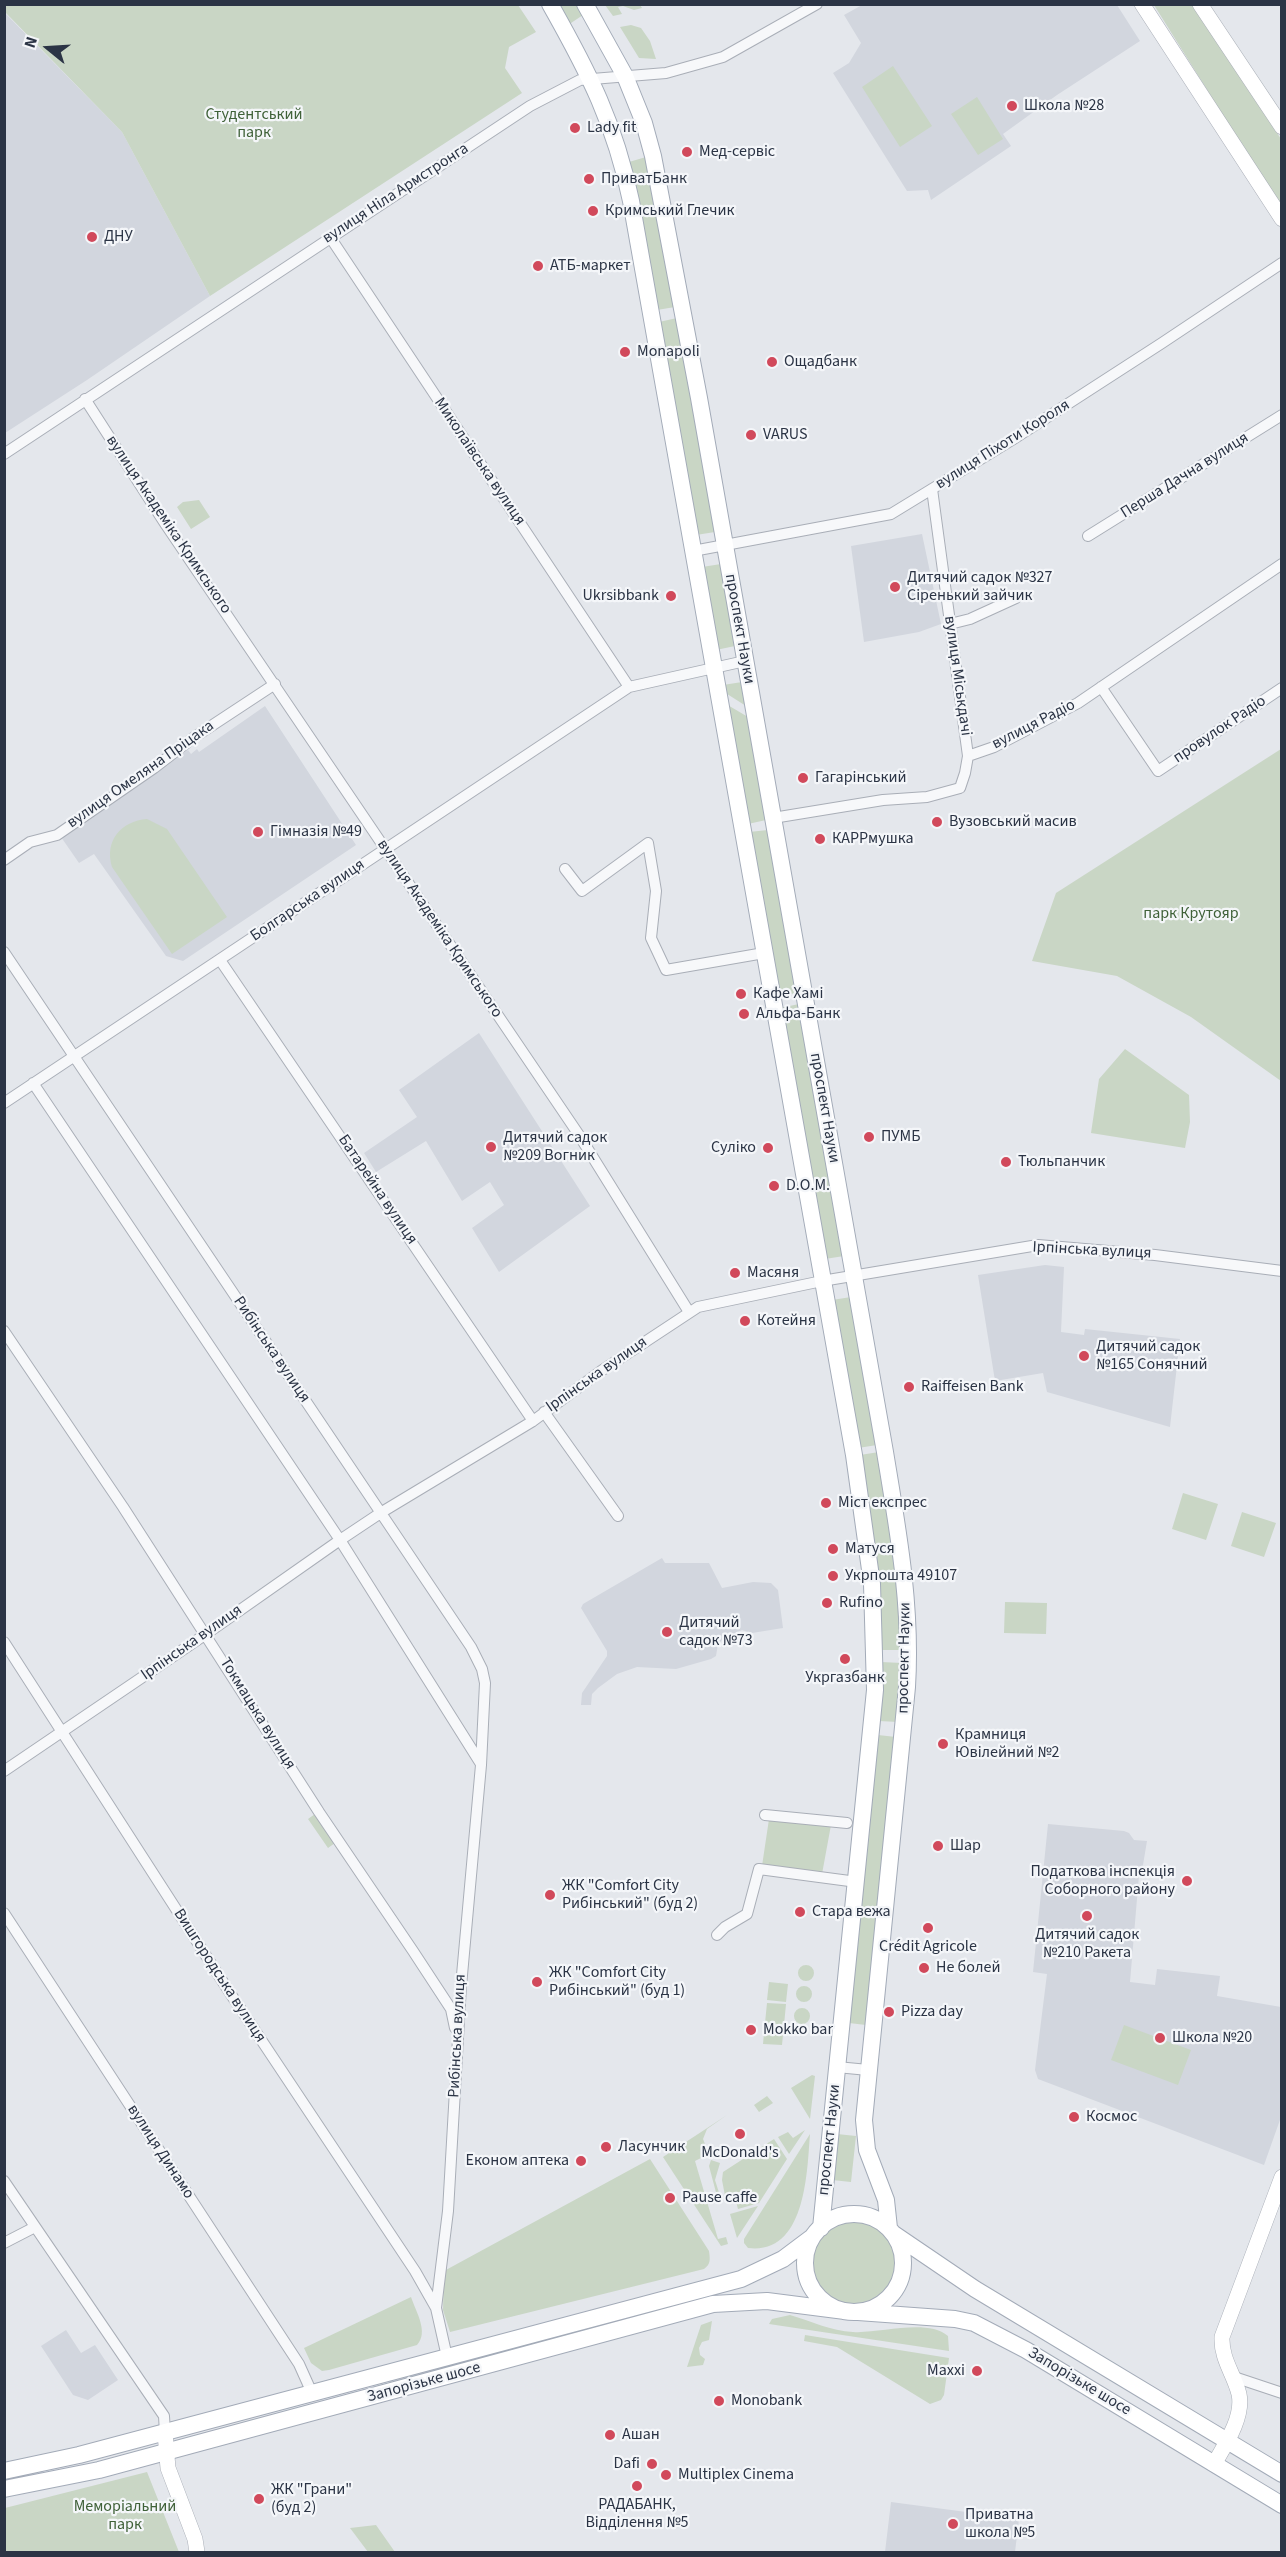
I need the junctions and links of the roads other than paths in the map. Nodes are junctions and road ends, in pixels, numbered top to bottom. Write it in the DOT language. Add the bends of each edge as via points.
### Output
graph roads {
  1 [pos="550,4"];
  2 [pos="585,4"];
  3 [pos="817,4"];
  4 [pos="1142,4"];
  5 [pos="1200,4"];
  6 [pos="625,76"];
  7 [pos="591,78"];
  8 [pos="1281,127"];
  9 [pos="1281,219"];
  10 [pos="330,237"];
  11 [pos="1281,263"];
  12 [pos="85,399"];
  13 [pos="1281,415"];
  14 [pos="4,454"];
  15 [pos="932,489"];
  16 [pos="1088,536"];
  17 [pos="725,546"];
  18 [pos="693,551"];
  19 [pos="1281,564"];
  20 [pos="1016,598"];
  21 [pos="950,624"];
  22 [pos="745,661"];
  23 [pos="714,668"];
  24 [pos="275,684"];
  25 [pos="629,687"];
  26 [pos="1101,687"];
  27 [pos="1281,688"];
  28 [pos="968,756"];
  29 [pos="773,818"];
  30 [pos="385,848"];
  31 [pos="4,860"];
  32 [pos="565,869"];
  33 [pos="4,952"];
  34 [pos="764,954"];
  35 [pos="220,960"];
  36 [pos="74,1057"];
  37 [pos="33,1083"];
  38 [pos="4,1103"];
  39 [pos="1281,1271"];
  40 [pos="854,1276"];
  41 [pos="822,1281"];
  42 [pos="689,1312"];
  43 [pos="4,1331"];
  44 [pos="544,1412"];
  45 [pos="533,1421"];
  46 [pos="382,1512"];
  47 [pos="618,1516"];
  48 [pos="340,1540"];
  49 [pos="206,1634"];
  50 [pos="4,1642"];
  51 [pos="63,1731"];
  52 [pos="481,1765"];
  53 [pos="4,1771"];
  54 [pos="765,1815"];
  55 [pos="847,1823"];
  56 [pos="857,1882"];
  57 [pos="4,1913"];
  58 [pos="717,1935"];
  59 [pos="458,2041"];
  60 [pos="837,2067"];
  61 [pos="868,2070"];
  62 [pos="1281,2177"];
  63 [pos="4,2181"];
  64 [pos="36,2227"];
  65 [pos="892,2231"];
  66 [pos="816,2233"];
  67 [pos="4,2243"];
  68 [pos="436,2308"];
  69 [pos="851,2311"];
  70 [pos="447,2357"];
  71 [pos="1232,2376"];
  72 [pos="312,2393"];
  73 [pos="1281,2393"];
  74 [pos="165,2433"];
  75 [pos="1227,2441"];
  76 [pos="165,2451"];
  77 [pos="1214,2464"];
  78 [pos="4,2471"];
  79 [pos="1281,2474"];
  80 [pos="4,2489"];
  81 [pos="1281,2505"];
  82 [pos="196,2546"];
  83 [pos="206,2553"];
  1 -- 7 [label="main road, проспект Науки"];
  2 -- 6 [label="main road, проспект Науки"];
  3 -- 6 [label="street, вулиця Ніла Армстронга" via="723,57 666,74"];
  4 -- 9 [label="main road"];
  5 -- 8 [label="main road"];
  6 -- 7 [label="street, вулиця Ніла Армстронга"];
  6 -- 17 [label="main road, проспект Науки" via="653,156"];
  7 -- 10 [label="street, вулиця Ніла Армстронга" via="530,106"];
  7 -- 18 [label="main road, проспект Науки" via="611,126 627,182"];
  10 -- 12 [label="street, вулиця Ніла Армстронга"];
  10 -- 25 [label="street, Миколаївська вулиця"];
  11 -- 15 [label="street, вулиця Піхоти Короля"];
  12 -- 14 [label="street, вулиця Ніла Армстронга"];
  12 -- 24 [label="street, вулиця Академіка Кримського"];
  13 -- 16 [label="street, Перша Дачна вулиця"];
  15 -- 17 [label="street, вулиця Піхоти Короля" via="891,514"];
  15 -- 21 [label="street, вулиця Міськдачі"];
  17 -- 18 [label="street, вулиця Піхоти Короля"];
  17 -- 22 [label="main road, проспект Науки"];
  18 -- 23 [label="main road, проспект Науки"];
  19 -- 26 [label="street, вулиця Радіо"];
  20 -- 21 [label="street"];
  21 -- 28 [label="street, вулиця Міськдачі"];
  22 -- 23 [label="street, Болгарська вулиця"];
  22 -- 29 [label="main road, проспект Науки"];
  23 -- 25 [label="street, Болгарська вулиця"];
  23 -- 34 [label="main road, проспект Науки"];
  24 -- 30 [label="street, вулиця Академіка Кримського"];
  24 -- 31 [label="street, вулиця Омеляна Пріцака" via="57,835 30,842"];
  25 -- 30 [label="street, Болгарська вулиця"];
  26 -- 27 [label="street, провулок Радіо" via="1158,771"];
  26 -- 28 [label="street, вулиця Радіо" via="1054,716"];
  28 -- 29 [label="street" via="960,788 927,797"];
  29 -- 40 [label="main road, проспект Науки"];
  30 -- 35 [label="street, Болгарська вулиця"];
  30 -- 42 [label="street, вулиця Академіка Кримського" via="579,1135"];
  32 -- 34 [label="street" via="582,891 648,843 656,891 651,938 666,970"];
  33 -- 36 [label="street, Рибінська вулиця"];
  34 -- 41 [label="main road, проспект Науки"];
  35 -- 36 [label="street, Болгарська вулиця"];
  35 -- 45 [label="street, Батарейна вулиця"];
  36 -- 37 [label="street, Болгарська вулиця"];
  36 -- 46 [label="street, Рибінська вулиця"];
  37 -- 38 [label="street, Болгарська вулиця"];
  37 -- 48 [label="street"];
  39 -- 40 [label="street, Ірпінська вулиця" via="1038,1245"];
  40 -- 41 [label="street, Ірпінська вулиця"];
  40 -- 61 [label="main road, проспект Науки" via="906,1581 908,1636 903,1733"];
  41 -- 42 [label="street, Ірпінська вулиця"];
  41 -- 56 [label="main road, проспект Науки" via="854,1455 875,1616 875,1690"];
  42 -- 44 [label="street, Ірпінська вулиця"];
  43 -- 49 [label="street, Токмацька вулиця"];
  44 -- 45 [label="street, Ірпінська вулиця"];
  44 -- 47 [label="street"];
  45 -- 46 [label="street, Ірпінська вулиця"];
  46 -- 48 [label="street, Ірпінська вулиця"];
  46 -- 52 [label="street, Рибінська вулиця" via="482,1669 485,1683"];
  48 -- 49 [label="street, Ірпінська вулиця"];
  48 -- 52 [label="street"];
  49 -- 51 [label="street, Ірпінська вулиця"];
  49 -- 59 [label="street, Токмацька вулиця" via="451,2009"];
  50 -- 51 [label="street, Вишгородська вулиця"];
  51 -- 53 [label="street, Ірпінська вулиця"];
  51 -- 68 [label="street, Вишгородська вулиця"];
  52 -- 59 [label="street, Рибінська вулиця"];
  54 -- 55 [label="street"];
  56 -- 58 [label="street" via="759,1869 747,1914"];
  56 -- 60 [label="main road, проспект Науки"];
  57 -- 72 [label="street, вулиця Динамо" via="299,2364"];
  59 -- 68 [label="street, Рибінська вулиця" via="448,2211"];
  60 -- 61 [label="street"];
  60 -- 66 [label="main road, проспект Науки"];
  61 -- 65 [label="main road, проспект Науки" via="865,2139"];
  62 -- 71 [label="main road" via="1222,2337 1223,2355"];
  63 -- 64 [label="street"];
  64 -- 67 [label="street"];
  64 -- 74 [label="street" via="164,2416"];
  65 -- 66 [label="main road" via="867,2216 855,2214 831,2220"];
  65 -- 69 [label="main road" via="904,2263 894,2292 869,2310"];
  65 -- 75 [label="main road, Запорізьке шосе" via="975,2289"];
  66 -- 69 [label="main road" via="806,2261 807,2275 822,2299"];
  66 -- 70 [label="main road, Запорізьке шосе" via="783,2259 741,2279"];
  68 -- 70 [label="street"];
  69 -- 76 [label="main road, Запорізьке шосе" via="767,2301 713,2304"];
  69 -- 77 [label="main road, Запорізьке шосе" via="955,2319 989,2330"];
  70 -- 72 [label="main road, Запорізьке шосе"];
  71 -- 73 [label="street"];
  71 -- 75 [label="main road" via="1240,2396 1239,2410"];
  72 -- 74 [label="main road, Запорізьке шосе"];
  74 -- 76 [label="main road"];
  74 -- 78 [label="main road, Запорізьке шосе"];
  75 -- 77 [label="main road"];
  75 -- 79 [label="main road, Запорізьке шосе"];
  76 -- 80 [label="main road, Запорізьке шосе" via="71,2477"];
  76 -- 82 [label="main road"];
  77 -- 81 [label="main road, Запорізьке шосе"];
  82 -- 83 [label="main road"];
}
